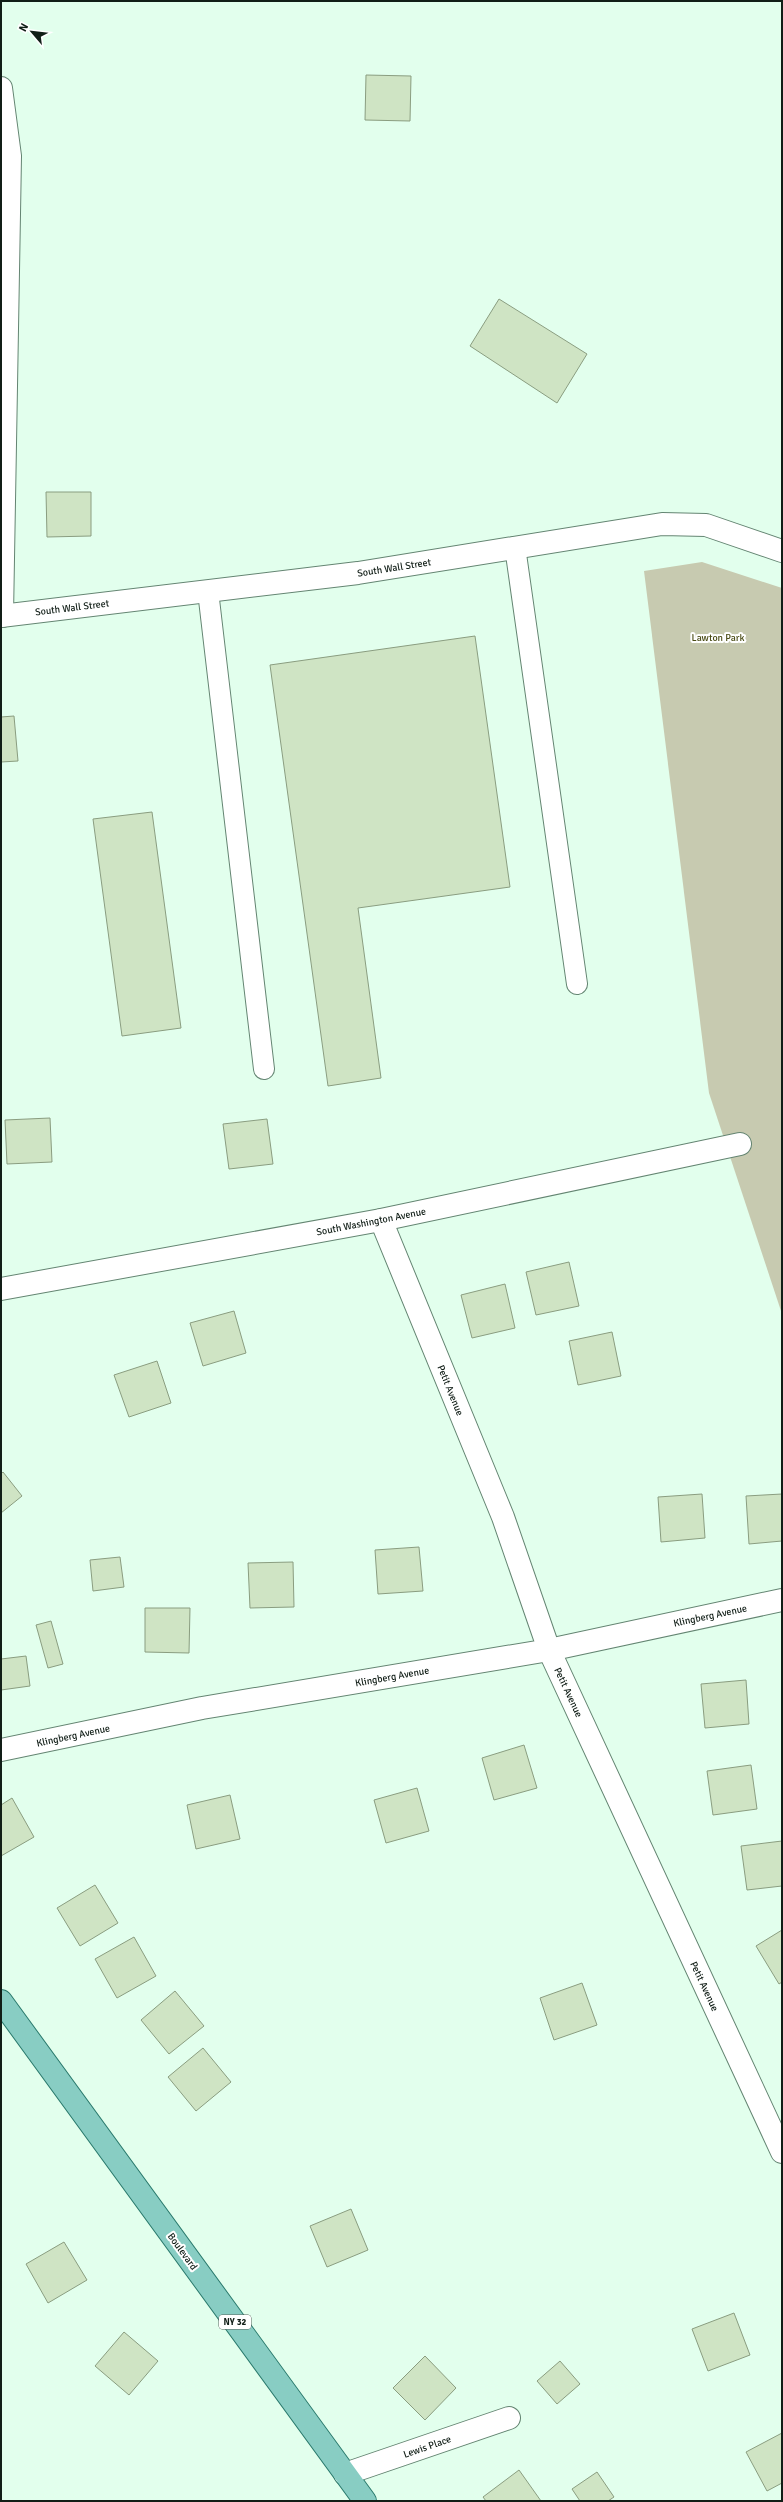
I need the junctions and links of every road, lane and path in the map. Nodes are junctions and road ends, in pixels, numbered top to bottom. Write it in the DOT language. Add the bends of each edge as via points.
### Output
graph roads {
  1 [pos="1,88"];
  2 [pos="515,547"];
  3 [pos="782,551"];
  4 [pos="208,591"];
  5 [pos="2,616"];
  6 [pos="576,984"];
  7 [pos="264,1069"];
  8 [pos="740,1144"];
  9 [pos="381,1220"];
  10 [pos="1,1288"];
  11 [pos="782,1600"];
  12 [pos="549,1650"];
  13 [pos="1,1750"];
  14 [pos="1,2001"];
  15 [pos="782,2152"];
  16 [pos="509,2418"];
  17 [pos="345,2474"];
  18 [pos="365,2501"];
  1 -- 5 [label="street" via="10,156"];
  2 -- 3 [label="street, South Wall Street" via="662,524 706,526"];
  2 -- 4 [label="street, South Wall Street" via="358,573"];
  2 -- 6 [label="lane"];
  4 -- 5 [label="street, South Wall Street"];
  4 -- 7 [label="lane"];
  8 -- 9 [label="street, South Washington Avenue"];
  9 -- 10 [label="street, South Washington Avenue"];
  9 -- 12 [label="street, Petit Avenue" via="503,1517"];
  11 -- 12 [label="street, Klingberg Avenue"];
  12 -- 13 [label="street, Klingberg Avenue" via="202,1708"];
  12 -- 15 [label="street, Petit Avenue"];
  14 -- 17 [label="main road, Boulevard / NY 32"];
  16 -- 17 [label="street, Lewis Place"];
  17 -- 18 [label="main road, Boulevard / NY 32"];
}
